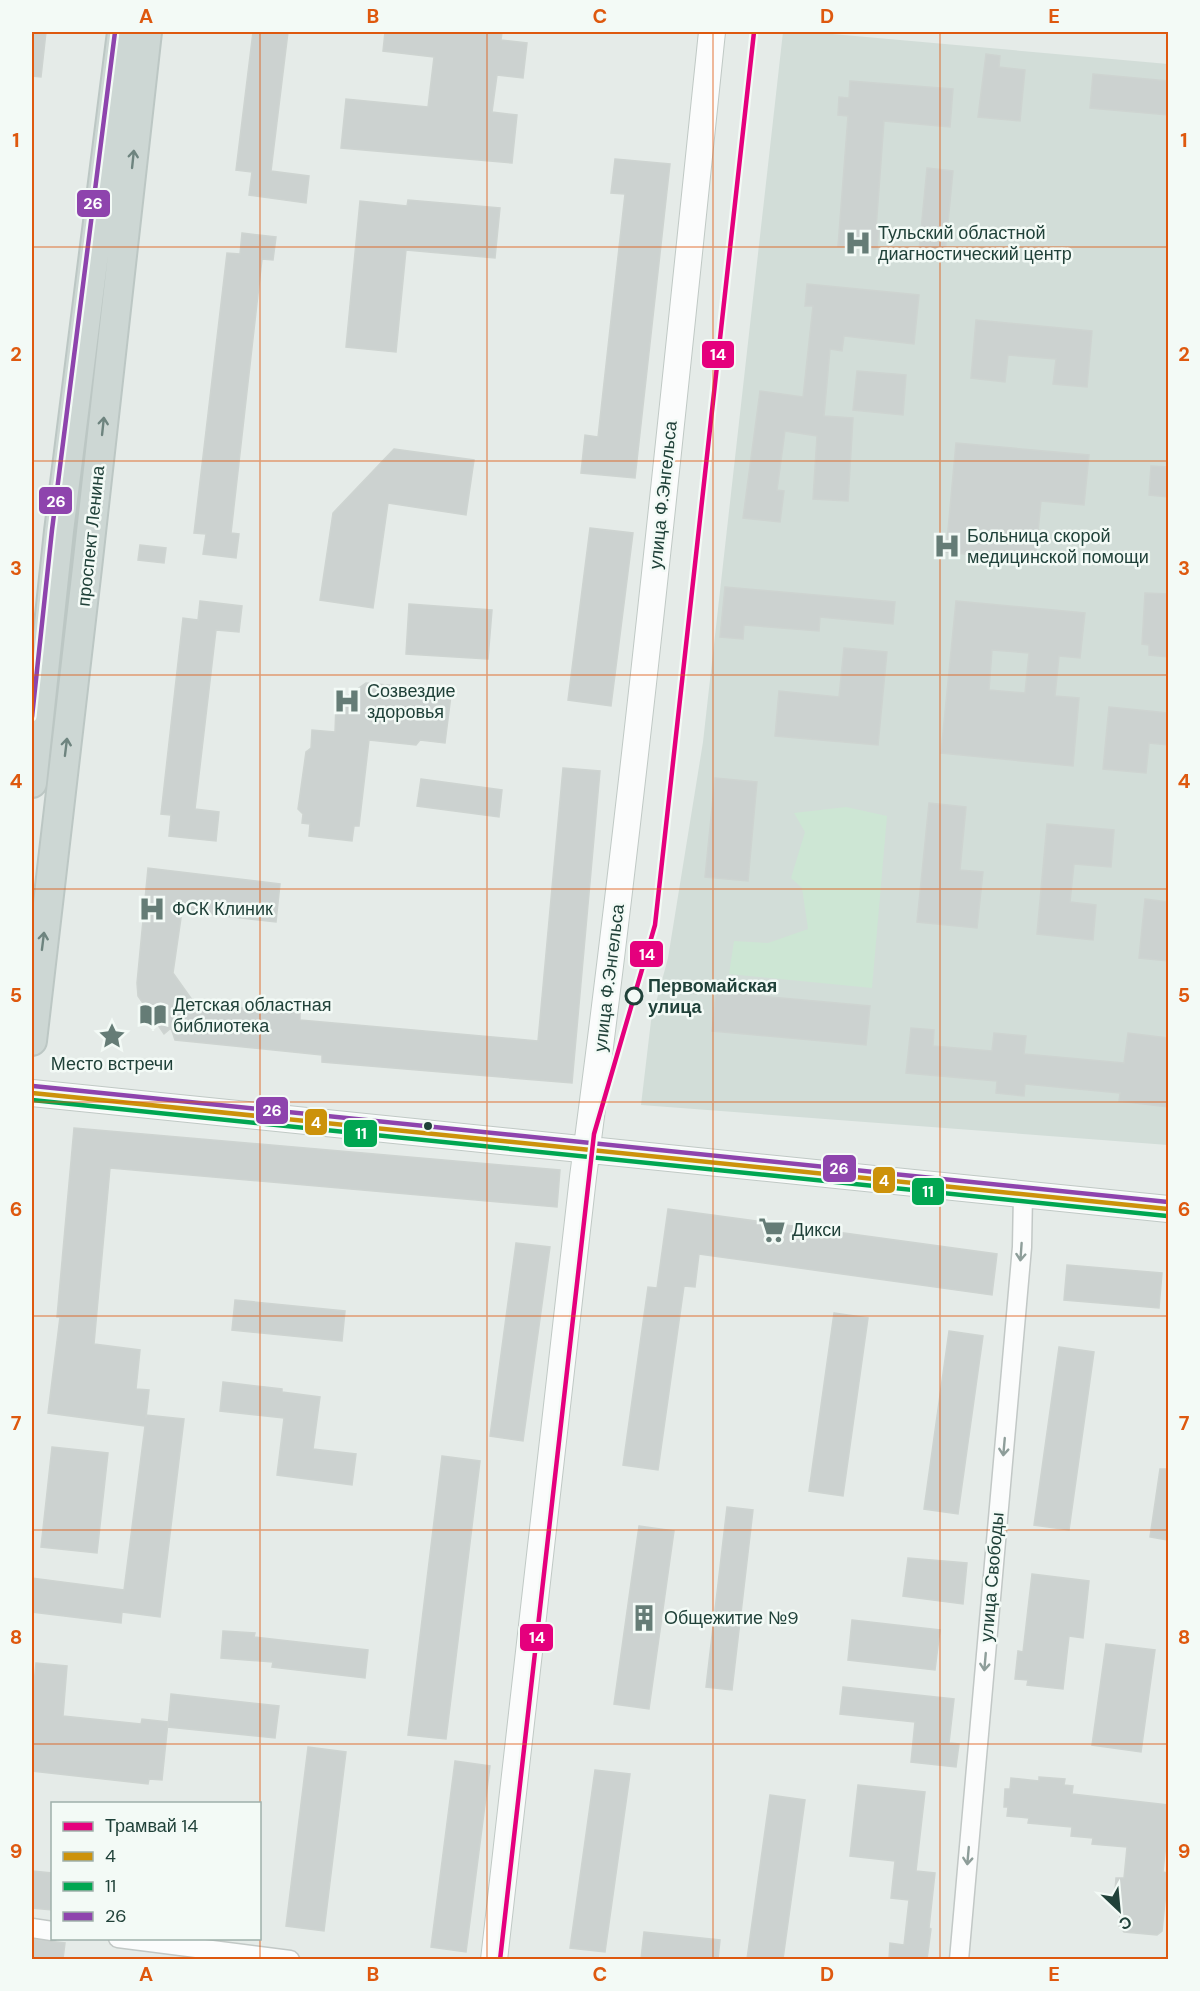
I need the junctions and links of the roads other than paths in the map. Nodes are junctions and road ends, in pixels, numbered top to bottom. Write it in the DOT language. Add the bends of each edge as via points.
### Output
graph roads {
  1 [pos="122,32"];
  2 [pos="147,32"];
  3 [pos="712,32"];
  4 [pos="32,783"];
  5 [pos="32,1041"];
  6 [pos="32,1093"];
  7 [pos="587,1149"];
  8 [pos="1023,1194"];
  9 [pos="1168,1209"];
  10 [pos="32,1928"];
  11 [pos="51,1930"];
  12 [pos="134,1940"];
  13 [pos="290,1959"];
  14 [pos="494,1959"];
  15 [pos="959,1959"];
  1 -- 4 [label="main road, проспект Ленина" via="58,531"];
  5 -- 2 [label="main road, проспект Ленина, one-way"];
  3 -- 7 [label="street, улица Ф.Энгельса" via="636,747"];
  6 -- 7 [label="street"];
  7 -- 8 [label="street"];
  7 -- 14 [label="street, улица Ф.Энгельса"];
  8 -- 9 [label="street"];
  8 -- 15 [label="street, улица Свободы, one-way" via="1021,1258"];
  10 -- 11 [label="street"];
  12 -- 13 [label="street"];
}
